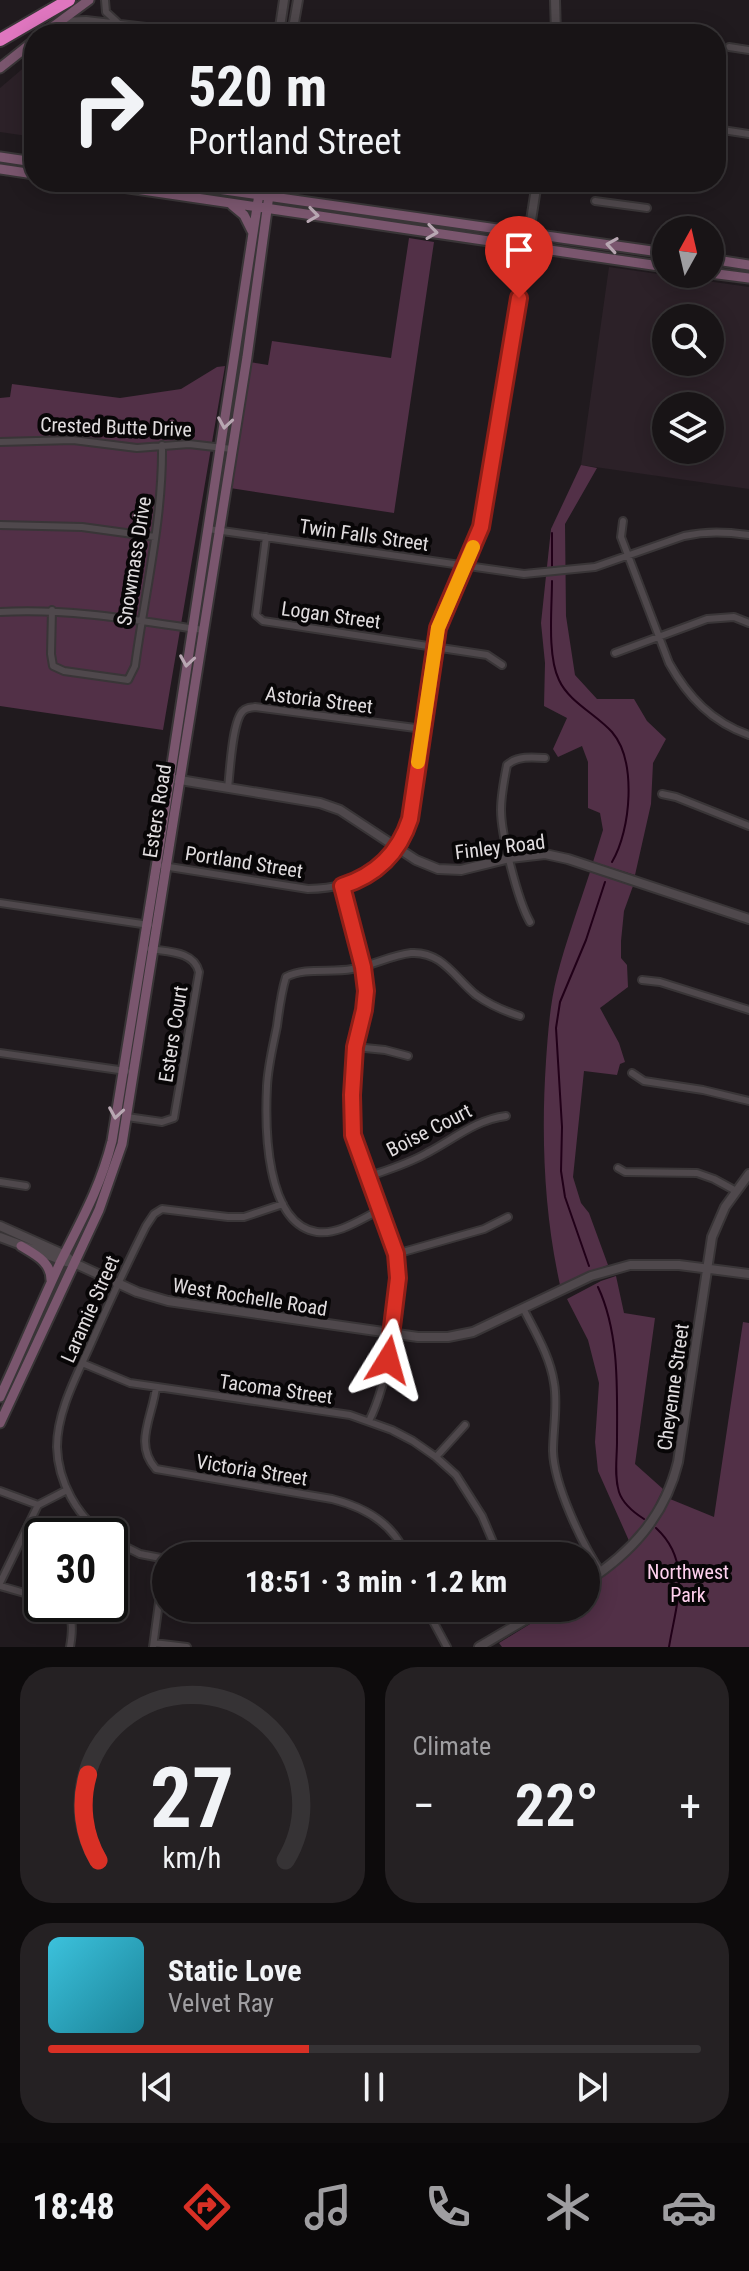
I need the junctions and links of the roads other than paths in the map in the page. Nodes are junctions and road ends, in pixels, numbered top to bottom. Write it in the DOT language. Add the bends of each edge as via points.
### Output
graph roads {
  1 [pos="69,0"];
  2 [pos="89,0"];
  3 [pos="105,0"];
  4 [pos="284,0"];
  5 [pos="298,0"];
  6 [pos="555,0"];
  7 [pos="58,23"];
  8 [pos="28,24"];
  9 [pos="120,24"];
  10 [pos="280,24"];
  11 [pos="294,24"];
  12 [pos="556,24"];
  13 [pos="24,26"];
  14 [pos="0,40"];
  15 [pos="729,47"];
  16 [pos="24,49"];
  17 [pos="749,50"];
  18 [pos="0,68"];
  19 [pos="726,131"];
  20 [pos="749,134"];
  21 [pos="0,157"];
  22 [pos="24,161"];
  23 [pos="0,169"];
  24 [pos="24,173"];
  25 [pos="176,192"];
  26 [pos="246,192"];
  27 [pos="535,192"];
  28 [pos="264,194"];
  29 [pos="595,201"];
  30 [pos="230,203"];
  31 [pos="262,208"];
  32 [pos="647,208"];
  33 [pos="399,214"];
  34 [pos="401,228"];
  35 [pos="529,232"];
  36 [pos="253,235"];
  37 [pos="527,246"];
  38 [pos="641,249"];
  39 [pos="652,251"];
  40 [pos="724,261"];
  41 [pos="639,263"];
  42 [pos="652,265"];
  43 [pos="749,265"];
  44 [pos="724,275"];
  45 [pos="749,278"];
  46 [pos="0,442"];
  47 [pos="162,445"];
  48 [pos="227,448"];
  49 [pos="623,521"];
  50 [pos="0,525"];
  51 [pos="213,529"];
  52 [pos="749,535"];
  53 [pos="155,537"];
  54 [pos="266,537"];
  55 [pos="629,556"];
  56 [pos="465,566"];
  57 [pos="52,610"];
  58 [pos="0,612"];
  59 [pos="141,620"];
  60 [pos="749,623"];
  61 [pos="192,628"];
  62 [pos="203,630"];
  63 [pos="659,635"];
  64 [pos="435,646"];
  65 [pos="615,653"];
  66 [pos="502,665"];
  67 [pos="423,729"];
  68 [pos="749,735"];
  69 [pos="545,758"];
  70 [pos="175,779"];
  71 [pos="228,788"];
  72 [pos="662,794"];
  73 [pos="749,826"];
  74 [pos="397,848"];
  75 [pos="510,858"];
  76 [pos="161,865"];
  77 [pos="342,886"];
  78 [pos="0,903"];
  79 [pos="749,919"];
  80 [pos="530,922"];
  81 [pos="152,925"];
  82 [pos="148,949"];
  83 [pos="363,967"];
  84 [pos="642,980"];
  85 [pos="749,1010"];
  86 [pos="520,1016"];
  87 [pos="355,1047"];
  88 [pos="0,1053"];
  89 [pos="408,1056"];
  90 [pos="128,1072"];
  91 [pos="632,1073"];
  92 [pos="749,1101"];
  93 [pos="506,1116"];
  94 [pos="127,1117"];
  95 [pos="618,1168"];
  96 [pos="748,1176"];
  97 [pos="367,1177"];
  98 [pos="0,1182"];
  99 [pos="26,1186"];
  100 [pos="736,1191"];
  101 [pos="283,1204"];
  102 [pos="380,1210"];
  103 [pos="508,1217"];
  104 [pos="0,1226"];
  105 [pos="0,1237"];
  106 [pos="21,1246"];
  107 [pos="396,1254"];
  108 [pos="63,1258"];
  109 [pos="74,1263"];
  110 [pos="706,1268"];
  111 [pos="749,1274"];
  112 [pos="118,1284"];
  113 [pos="50,1286"];
  114 [pos="523,1308"];
  115 [pos="393,1334"];
  116 [pos="30,1345"];
  117 [pos="82,1363"];
  118 [pos="156,1387"];
  119 [pos="0,1397"];
  120 [pos="369,1421"];
  121 [pos="0,1423"];
  122 [pos="465,1425"];
  123 [pos="436,1457"];
  124 [pos="67,1490"];
  125 [pos="0,1491"];
  126 [pos="38,1505"];
  127 [pos="85,1518"];
  128 [pos="398,1542"];
  129 [pos="494,1542"];
  130 [pos="128,1548"];
  131 [pos="152,1556"];
  132 [pos="601,1572"];
  133 [pos="0,1584"];
  134 [pos="24,1592"];
  135 [pos="72,1622"];
  136 [pos="157,1622"];
  137 [pos="434,1622"];
  138 [pos="524,1622"];
  139 [pos="154,1645"];
  140 [pos="70,1647"];
  141 [pos="187,1647"];
  142 [pos="447,1647"];
  143 [pos="479,1647"];
  1 -- 8 [label="highway"];
  2 -- 7 [label="main road"];
  3 -- 9 [label="street" via="106,12"];
  4 -- 10 [label="street"];
  5 -- 11 [label="street"];
  6 -- 12 [label="street"];
  7 -- 9 [label="street"];
  13 -- 14 [label="highway"];
  15 -- 17 [label="street"];
  16 -- 18 [label="main road"];
  19 -- 20 [label="street"];
  21 -- 22 [label="main road"];
  23 -- 24 [label="main road"];
  25 -- 30 [label="main road"];
  26 -- 28 [label="main road"];
  27 -- 35 [label="street, Portland Street"];
  28 -- 31 [label="main road, Esters Road"];
  28 -- 33 [label="main road"];
  29 -- 32 [label="street"];
  30 -- 31 [label="main road"];
  30 -- 36 [label="main road" via="245,216"];
  31 -- 34 [label="main road, one-way"];
  31 -- 36 [label="main road, Esters Road"];
  31 -- 48 [label="main road, Esters Road" via="260,267"];
  33 -- 34 [label="main road"];
  33 -- 35 [label="main road"];
  34 -- 37 [label="main road, one-way"];
  35 -- 37 [label="street, Portland Street"];
  38 -- 35 [label="main road, one-way"];
  36 -- 48 [label="main road, Esters Road, one-way"];
  37 -- 41 [label="main road"];
  37 -- 56 [label="street, Portland Street" via="481,527"];
  38 -- 39 [label="main road"];
  38 -- 41 [label="main road"];
  40 -- 43 [label="main road"];
  41 -- 42 [label="main road"];
  44 -- 45 [label="main road"];
  46 -- 47 [label="street, Crested Butte Drive"];
  47 -- 48 [label="street, Crested Butte Drive"];
  47 -- 53 [label="street, Snowmass Drive"];
  48 -- 51 [label="main road, Esters Road"];
  49 -- 55 [label="street" via="621,537"];
  50 -- 53 [label="street" via="82,527"];
  51 -- 54 [label="street, Twin Falls Street"];
  51 -- 61 [label="main road, Esters Road"];
  51 -- 62 [label="main road, Esters Road"];
  52 -- 55 [label="street, Twin Falls Street" via="699,533"];
  53 -- 59 [label="street, Snowmass Drive"];
  54 -- 56 [label="street, Twin Falls Street"];
  54 -- 64 [label="street, Logan Street" via="256,615 263,621"];
  55 -- 56 [label="street, Twin Falls Street" via="595,567 524,574"];
  55 -- 63 [label="street"];
  56 -- 64 [label="street, Portland Street"];
  57 -- 58 [label="street"];
  57 -- 59 [label="street"];
  57 -- 59 [label="street, Snowmass Drive" via="53,666 128,680"];
  59 -- 61 [label="street"];
  60 -- 63 [label="street" via="734,617 707,619"];
  61 -- 62 [label="street"];
  61 -- 70 [label="main road, Esters Road, one-way"];
  62 -- 70 [label="main road, Esters Road"];
  63 -- 65 [label="street"];
  63 -- 68 [label="street" via="678,680 695,701"];
  64 -- 66 [label="street" via="487,655"];
  64 -- 67 [label="street, Portland Street"];
  67 -- 71 [label="street, Astoria Street" via="248,708 237,722"];
  67 -- 74 [label="street, Portland Street" via="410,819"];
  69 -- 75 [label="street" via="507,765 501,813"];
  70 -- 71 [label="street, Finley Road"];
  70 -- 76 [label="main road, Esters Road"];
  71 -- 74 [label="street, Finley Road" via="330,807"];
  72 -- 73 [label="street"];
  74 -- 75 [label="street, Finley Road" via="429,866 454,871"];
  74 -- 77 [label="street, Portland Street" via="373,872"];
  75 -- 79 [label="street, Finley Road" via="545,854 568,859"];
  75 -- 80 [label="street"];
  76 -- 77 [label="street, Portland Street" via="308,889"];
  76 -- 81 [label="main road, Esters Road"];
  77 -- 83 [label="street"];
  78 -- 81 [label="street"];
  81 -- 82 [label="main road, Esters Road"];
  82 -- 90 [label="main road, Esters Road"];
  82 -- 94 [label="street, Esters Court" via="188,956 199,972 174,1118 162,1122"];
  83 -- 86 [label="street" via="413,953 434,957 495,1008"];
  83 -- 87 [label="street" via="366,991"];
  83 -- 101 [label="street" via="286,977 267,1084 269,1148"];
  84 -- 85 [label="street"];
  87 -- 89 [label="street"];
  87 -- 97 [label="street" via="353,1135"];
  88 -- 90 [label="street"];
  90 -- 94 [label="main road, Esters Road"];
  90 -- 108 [label="main road, Esters Road, one-way" via="105,1169"];
  91 -- 92 [label="street" via="644,1081"];
  93 -- 97 [label="street, Boise Court" via="489,1118 425,1154"];
  94 -- 109 [label="main road, Esters Road" via="113,1175"];
  95 -- 100 [label="street" via="697,1173"];
  96 -- 100 [label="street, Cheyenne Street"];
  97 -- 102 [label="street"];
  98 -- 99 [label="street"];
  100 -- 110 [label="street, Cheyenne Street" via="717,1221"];
  101 -- 102 [label="street" via="302,1227 325,1232"];
  101 -- 112 [label="street, Laramie Street" via="244,1217 162,1209 146,1226"];
  102 -- 107 [label="street"];
  103 -- 107 [label="street"];
  104 -- 108 [label="street, West Rochelle Road"];
  105 -- 106 [label="street, West Rochelle Road"];
  106 -- 108 [label="street, West Rochelle Road"];
  106 -- 113 [label="main road" via="50,1268"];
  107 -- 115 [label="street"];
  108 -- 109 [label="street, West Rochelle Road"];
  108 -- 113 [label="main road, Esters Road"];
  109 -- 112 [label="street, West Rochelle Road"];
  109 -- 116 [label="main road, Esters Road"];
  110 -- 111 [label="street, West Rochelle Road"];
  110 -- 114 [label="street, West Rochelle Road" via="630,1265 591,1276"];
  110 -- 132 [label="street, Cheyenne Street" via="674,1478 640,1538"];
  112 -- 115 [label="street, West Rochelle Road" via="168,1301"];
  112 -- 117 [label="street, Laramie Street"];
  113 -- 116 [label="main road, Esters Road"];
  114 -- 115 [label="street, West Rochelle Road" via="473,1332 448,1337"];
  114 -- 132 [label="street" via="555,1386 553,1454 558,1475 587,1551"];
  115 -- 120 [label="street" via="385,1379"];
  116 -- 119 [label="main road, Esters Road"];
  116 -- 121 [label="main road, Esters Road"];
  117 -- 118 [label="street, Tacoma Street" via="130,1383"];
  117 -- 124 [label="street, Laramie Street" via="60,1420 57,1448"];
  118 -- 120 [label="street, Tacoma Street"];
  118 -- 128 [label="street, Victoria Street" via="144,1448 156,1469 355,1505 373,1514"];
  120 -- 123 [label="street, Tacoma Street"];
  122 -- 123 [label="street"];
  123 -- 129 [label="street, Tacoma Street" via="456,1475"];
  124 -- 126 [label="street"];
  124 -- 127 [label="street, Laramie Street"];
  125 -- 126 [label="street"];
  126 -- 133 [label="street"];
  130 -- 131 [label="street"];
  133 -- 134 [label="street"];
  135 -- 140 [label="street"];
  136 -- 139 [label="street"];
  137 -- 142 [label="street"];
  138 -- 143 [label="street"];
  139 -- 141 [label="street"];
}
